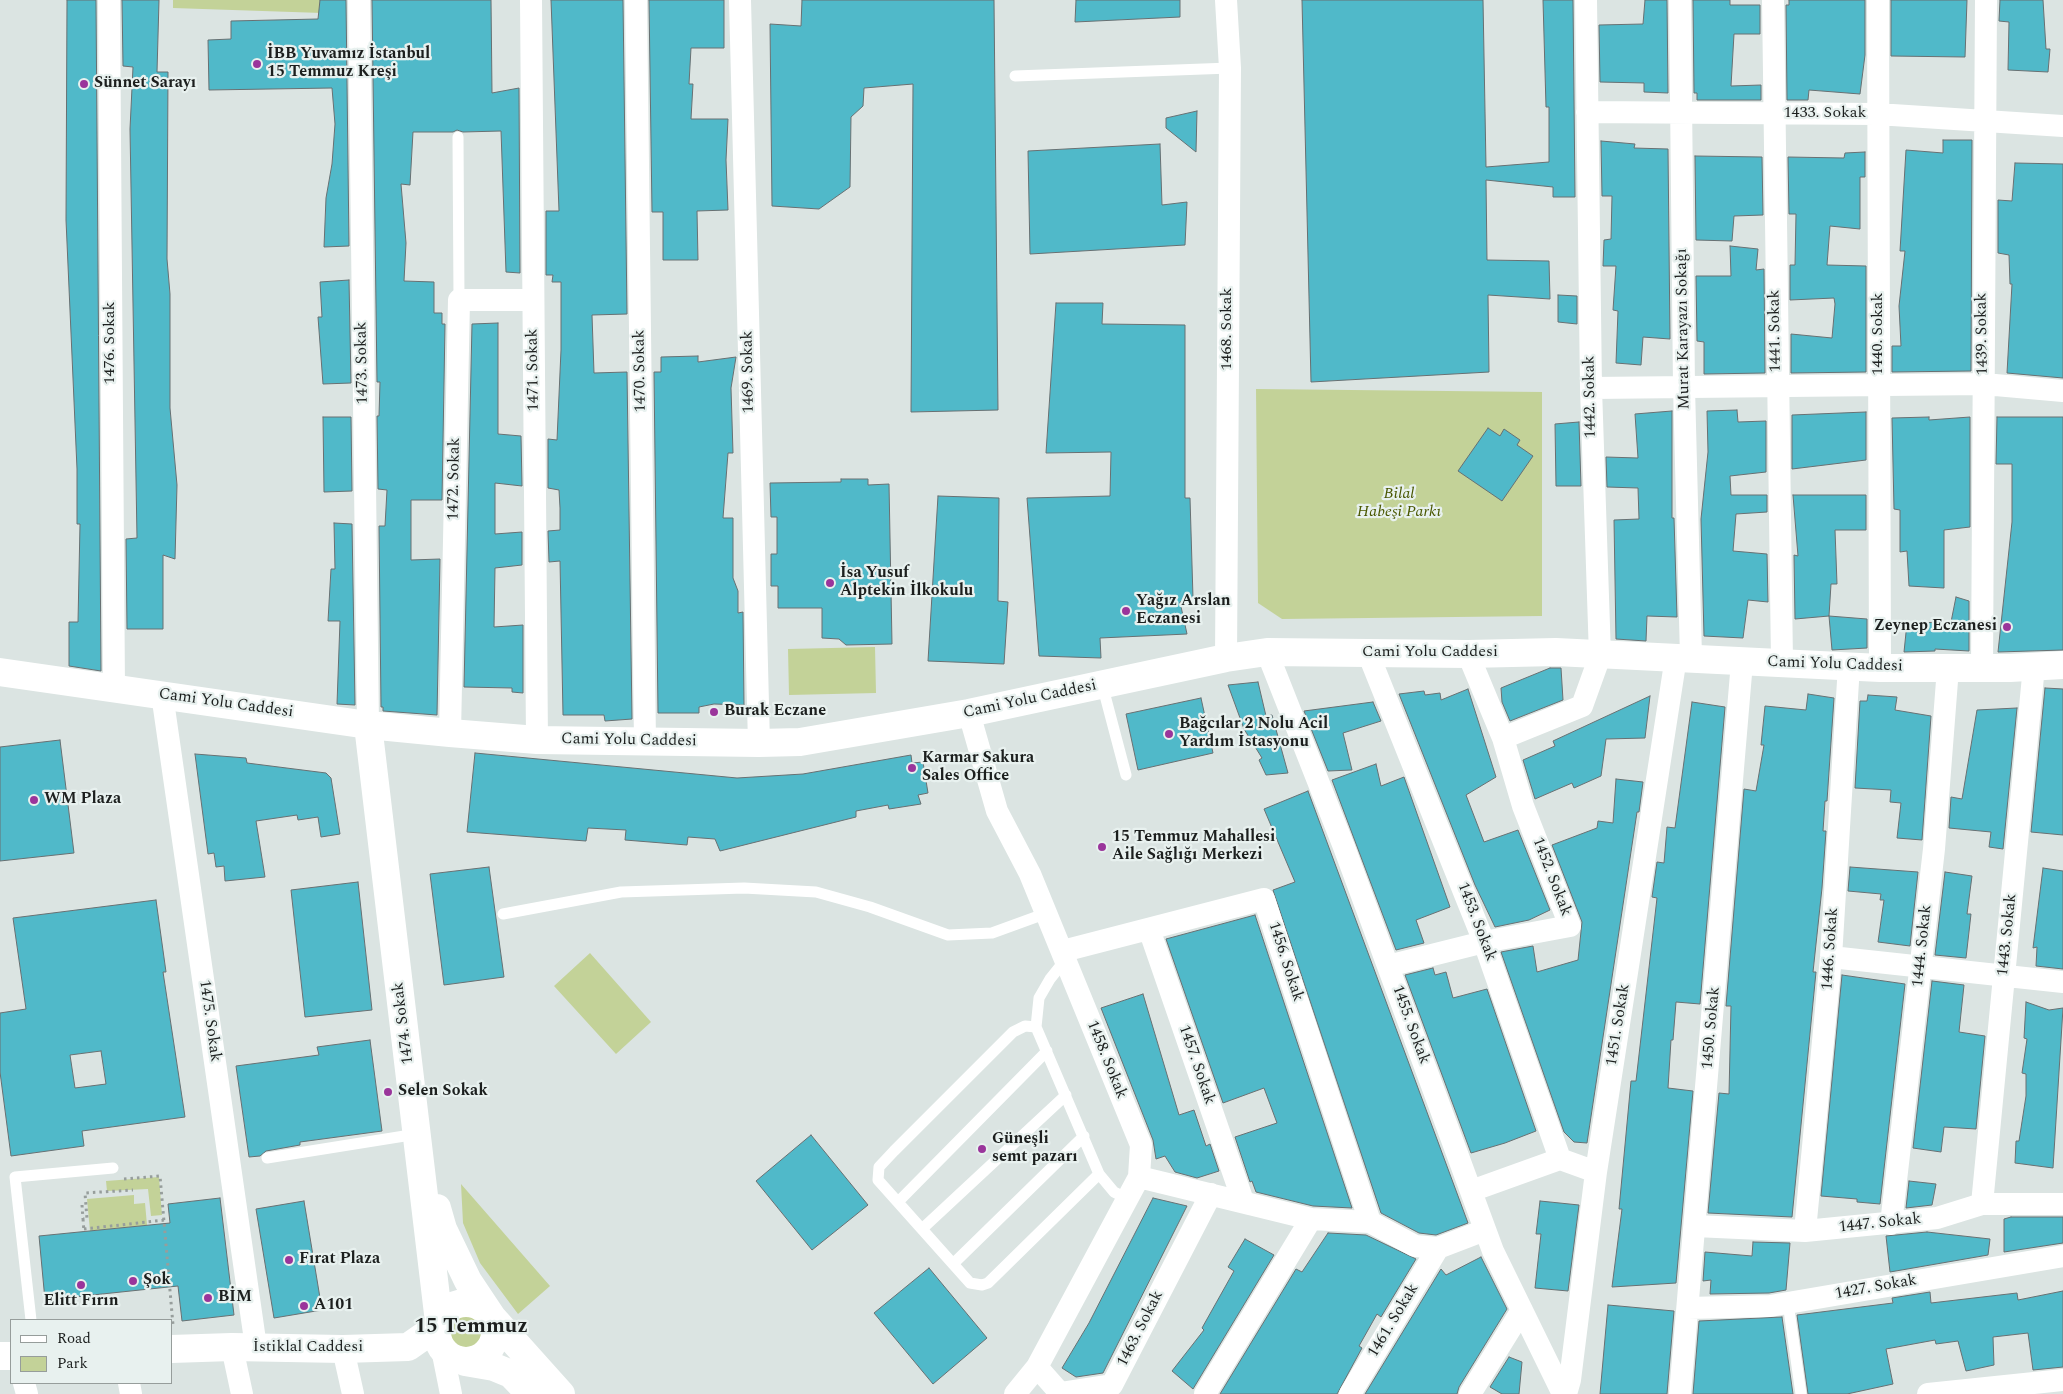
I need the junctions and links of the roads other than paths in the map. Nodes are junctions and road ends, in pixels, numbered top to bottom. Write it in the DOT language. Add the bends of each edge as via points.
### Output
graph roads {
  1 [pos="109,0"];
  2 [pos="359,0"];
  3 [pos="531,0"];
  4 [pos="636,0"];
  5 [pos="740,0"];
  6 [pos="1226,0"];
  7 [pos="1586,0"];
  8 [pos="1680,0"];
  9 [pos="1773,0"];
  10 [pos="1878,0"];
  11 [pos="1986,0"];
  12 [pos="1230,68"];
  13 [pos="1015,76"];
  14 [pos="1587,112"];
  15 [pos="1682,113"];
  16 [pos="1773,113"];
  17 [pos="1877,114"];
  18 [pos="1984,119"];
  19 [pos="2063,126"];
  20 [pos="458,137"];
  21 [pos="459,300"];
  22 [pos="533,300"];
  23 [pos="1984,384"];
  24 [pos="1879,385"];
  25 [pos="1777,386"];
  26 [pos="1684,387"];
  27 [pos="1591,388"];
  28 [pos="2063,391"];
  29 [pos="1267,652"];
  30 [pos="1368,654"];
  31 [pos="1468,654"];
  32 [pos="1600,656"];
  33 [pos="1684,657"];
  34 [pos="1226,658"];
  35 [pos="1742,662"];
  36 [pos="1782,662"];
  37 [pos="1849,665"];
  38 [pos="2063,665"];
  39 [pos="2034,666"];
  40 [pos="1880,668"];
  41 [pos="1948,668"];
  42 [pos="1982,668"];
  43 [pos="0,672"];
  44 [pos="1102,684"];
  45 [pos="114,687"];
  46 [pos="162,694"];
  47 [pos="969,713"];
  48 [pos="368,725"];
  49 [pos="450,733"];
  50 [pos="1503,738"];
  51 [pos="537,740"];
  52 [pos="645,742"];
  53 [pos="759,743"];
  54 [pos="1126,775"];
  55 [pos="1047,913"];
  56 [pos="503,914"];
  57 [pos="1149,929"];
  58 [pos="1484,942"];
  59 [pos="1064,955"];
  60 [pos="1831,957"];
  61 [pos="1388,966"];
  62 [pos="1921,966"];
  63 [pos="2004,974"];
  64 [pos="2063,982"];
  65 [pos="1036,1027"];
  66 [pos="1046,1051"];
  67 [pos="1066,1095"];
  68 [pos="417,1134"];
  69 [pos="1084,1136"];
  70 [pos="267,1158"];
  71 [pos="1560,1160"];
  72 [pos="1596,1172"];
  73 [pos="114,1174"];
  74 [pos="1099,1174"];
  75 [pos="1139,1177"];
  76 [pos="1471,1191"];
  77 [pos="1211,1194"];
  78 [pos="1128,1199"];
  79 [pos="1243,1201"];
  80 [pos="898,1202"];
  81 [pos="1982,1204"];
  82 [pos="2063,1204"];
  83 [pos="1310,1219"];
  84 [pos="1370,1222"];
  85 [pos="1891,1224"];
  86 [pos="1695,1226"];
  87 [pos="922,1229"];
  88 [pos="1485,1230"];
  89 [pos="1805,1231"];
  90 [pos="1438,1248"];
  91 [pos="2063,1256"];
  92 [pos="953,1264"];
  93 [pos="1788,1303"];
  94 [pos="1688,1308"];
  95 [pos="1522,1310"];
  96 [pos="492,1317"];
  97 [pos="31,1319"];
  98 [pos="446,1340"];
  99 [pos="244,1347"];
  100 [pos="173,1349"];
  101 [pos="344,1349"];
  102 [pos="1038,1367"];
  103 [pos="2063,1380"];
  104 [pos="242,1394"];
  105 [pos="352,1394"];
  106 [pos="451,1394"];
  107 [pos="530,1394"];
  108 [pos="561,1394"];
  109 [pos="1015,1394"];
  110 [pos="1204,1394"];
  111 [pos="1350,1394"];
  112 [pos="1470,1394"];
  113 [pos="1564,1394"];
  114 [pos="1680,1394"];
  115 [pos="1801,1394"];
  116 [pos="1928,1394"];
  1 -- 45 [label="street, 1476. Sokak"];
  2 -- 48 [label="street, 1473. Sokak"];
  3 -- 22 [label="street, 1471. Sokak"];
  4 -- 52 [label="street, 1470. Sokak"];
  5 -- 53 [label="street, 1469. Sokak"];
  6 -- 12 [label="street, 1468. Sokak"];
  7 -- 14 [label="street, 1442. Sokak"];
  8 -- 15 [label="street, Murat Karayazı Sokağı"];
  9 -- 16 [label="street, 1441. Sokak"];
  10 -- 17 [label="street, 1440. Sokak"];
  11 -- 18 [label="street, 1439. Sokak"];
  12 -- 13 [label="lane"];
  12 -- 34 [label="street, 1468. Sokak"];
  14 -- 15 [label="street, 1433. Sokak"];
  14 -- 27 [label="street, 1442. Sokak"];
  15 -- 16 [label="street, 1433. Sokak"];
  15 -- 26 [label="street, Murat Karayazı Sokağı"];
  16 -- 17 [label="street, 1433. Sokak"];
  16 -- 25 [label="street, 1441. Sokak"];
  17 -- 18 [label="street, 1433. Sokak"];
  17 -- 24 [label="street, 1440. Sokak"];
  18 -- 19 [label="street, 1433. Sokak"];
  18 -- 23 [label="street, 1439. Sokak"];
  20 -- 21 [label="lane"];
  21 -- 22 [label="street"];
  21 -- 49 [label="street, 1472. Sokak"];
  22 -- 51 [label="street, 1471. Sokak"];
  23 -- 24 [label="street"];
  23 -- 28 [label="street"];
  23 -- 42 [label="street, 1439. Sokak"];
  24 -- 25 [label="street"];
  24 -- 40 [label="street, 1440. Sokak"];
  25 -- 26 [label="street"];
  25 -- 36 [label="street, 1441. Sokak"];
  26 -- 27 [label="street"];
  26 -- 33 [label="street, Murat Karayazı Sokağı"];
  27 -- 32 [label="street, 1442. Sokak"];
  29 -- 30 [label="street, Cami Yolu Caddesi"];
  29 -- 34 [label="street, Cami Yolu Caddesi"];
  29 -- 61 [label="street, 1455. Sokak"];
  30 -- 31 [label="street, Cami Yolu Caddesi"];
  30 -- 58 [label="street, 1453. Sokak"];
  31 -- 32 [label="street, Cami Yolu Caddesi" via="1556,652"];
  31 -- 50 [label="street, 1452. Sokak"];
  32 -- 33 [label="street, Cami Yolu Caddesi"];
  32 -- 50 [label="street, 1442. Sokak" via="1582,706"];
  33 -- 35 [label="street, Cami Yolu Caddesi"];
  33 -- 72 [label="street, 1451. Sokak"];
  34 -- 44 [label="street, Cami Yolu Caddesi"];
  35 -- 36 [label="street, Cami Yolu Caddesi"];
  35 -- 86 [label="street, 1450. Sokak"];
  36 -- 37 [label="street, Cami Yolu Caddesi"];
  37 -- 40 [label="street, Cami Yolu Caddesi"];
  37 -- 60 [label="street, 1446. Sokak"];
  38 -- 39 [label="street, Cami Yolu Caddesi"];
  39 -- 42 [label="street, Cami Yolu Caddesi"];
  39 -- 63 [label="street, 1443. Sokak"];
  40 -- 41 [label="street, Cami Yolu Caddesi"];
  41 -- 42 [label="street, Cami Yolu Caddesi"];
  41 -- 62 [label="street, 1444. Sokak"];
  43 -- 45 [label="street, Cami Yolu Caddesi"];
  44 -- 47 [label="street, Cami Yolu Caddesi"];
  44 -- 54 [label="lane"];
  45 -- 46 [label="street, Cami Yolu Caddesi"];
  46 -- 48 [label="street, Cami Yolu Caddesi"];
  46 -- 99 [label="street, 1475. Sokak"];
  47 -- 53 [label="street, Cami Yolu Caddesi" via="800,742"];
  47 -- 55 [label="street, 1458. Sokak" via="997,811"];
  48 -- 49 [label="street, Cami Yolu Caddesi"];
  48 -- 68 [label="street, 1474. Sokak"];
  49 -- 51 [label="street, Cami Yolu Caddesi"];
  50 -- 58 [label="street, 1452. Sokak" via="1523,806 1570,926"];
  51 -- 52 [label="street, Cami Yolu Caddesi"];
  52 -- 53 [label="street, Cami Yolu Caddesi"];
  55 -- 56 [label="lane" via="992,933 948,935 816,892 744,888 621,892"];
  55 -- 59 [label="street, 1458. Sokak"];
  57 -- 59 [label="street, 1456. Sokak"];
  57 -- 79 [label="street, 1457. Sokak"];
  57 -- 84 [label="street, 1456. Sokak" via="1264,899"];
  58 -- 61 [label="street, 1452. Sokak"];
  58 -- 71 [label="street, 1453. Sokak"];
  59 -- 65 [label="lane" via="1040,998"];
  59 -- 75 [label="street, 1458. Sokak" via="1140,1145"];
  60 -- 62 [label="street"];
  60 -- 89 [label="street, 1446. Sokak"];
  61 -- 76 [label="street, 1455. Sokak"];
  62 -- 63 [label="street"];
  62 -- 85 [label="street, 1444. Sokak"];
  63 -- 64 [label="street"];
  63 -- 81 [label="street, 1443. Sokak"];
  65 -- 66 [label="lane"];
  65 -- 80 [label="lane" via="1025,1026 1013,1032 879,1167 878,1180"];
  66 -- 67 [label="lane"];
  66 -- 80 [label="lane"];
  67 -- 69 [label="lane"];
  67 -- 87 [label="lane"];
  68 -- 70 [label="lane"];
  68 -- 96 [label="street" via="443,1229 468,1281"];
  68 -- 98 [label="street, 1474. Sokak"];
  69 -- 74 [label="lane"];
  69 -- 92 [label="lane"];
  71 -- 72 [label="street"];
  71 -- 76 [label="street"];
  72 -- 113 [label="street, 1451. Sokak" via="1570,1380"];
  73 -- 97 [label="lane" via="14,1177"];
  74 -- 78 [label="lane" via="1114,1192"];
  74 -- 92 [label="lane" via="988,1283 970,1283"];
  75 -- 77 [label="street"];
  75 -- 78 [label="street, 1458. Sokak"];
  76 -- 88 [label="street, 1455. Sokak"];
  77 -- 79 [label="street"];
  77 -- 102 [label="street, 1463. Sokak" via="1112,1385 1060,1393"];
  78 -- 102 [label="street, 1458. Sokak"];
  79 -- 83 [label="street"];
  80 -- 87 [label="lane"];
  81 -- 82 [label="street, 1447. Sokak"];
  81 -- 85 [label="street, 1447. Sokak" via="1937,1218"];
  83 -- 84 [label="street"];
  83 -- 110 [label="street"];
  84 -- 90 [label="street" via="1415,1246"];
  85 -- 89 [label="street, 1447. Sokak"];
  86 -- 89 [label="street, 1447. Sokak"];
  86 -- 94 [label="street, 1450. Sokak"];
  87 -- 92 [label="lane"];
  88 -- 90 [label="street"];
  88 -- 95 [label="street, 1455. Sokak"];
  90 -- 111 [label="street, 1461. Sokak"];
  91 -- 93 [label="street, 1427. Sokak"];
  93 -- 94 [label="street, 1427. Sokak"];
  93 -- 115 [label="lane"];
  94 -- 114 [label="street, 1450. Sokak"];
  95 -- 112 [label="street"];
  95 -- 113 [label="street, 1455. Sokak"];
  96 -- 98 [label="street" via="486,1310 469,1303 451,1307"];
  96 -- 98 [label="street" via="496,1335 489,1352 482,1357"];
  96 -- 108 [label="street"];
  98 -- 101 [label="street, İstiklal Caddesi" via="408,1347"];
  98 -- 106 [label="street"];
  98 -- 107 [label="street" via="511,1374"];
  99 -- 100 [label="street, İstiklal Caddesi"];
  99 -- 101 [label="street, İstiklal Caddesi"];
  99 -- 104 [label="street, 1475. Sokak"];
  101 -- 105 [label="street"];
  102 -- 109 [label="street, 1458. Sokak"];
  103 -- 116 [label="street"];
}
